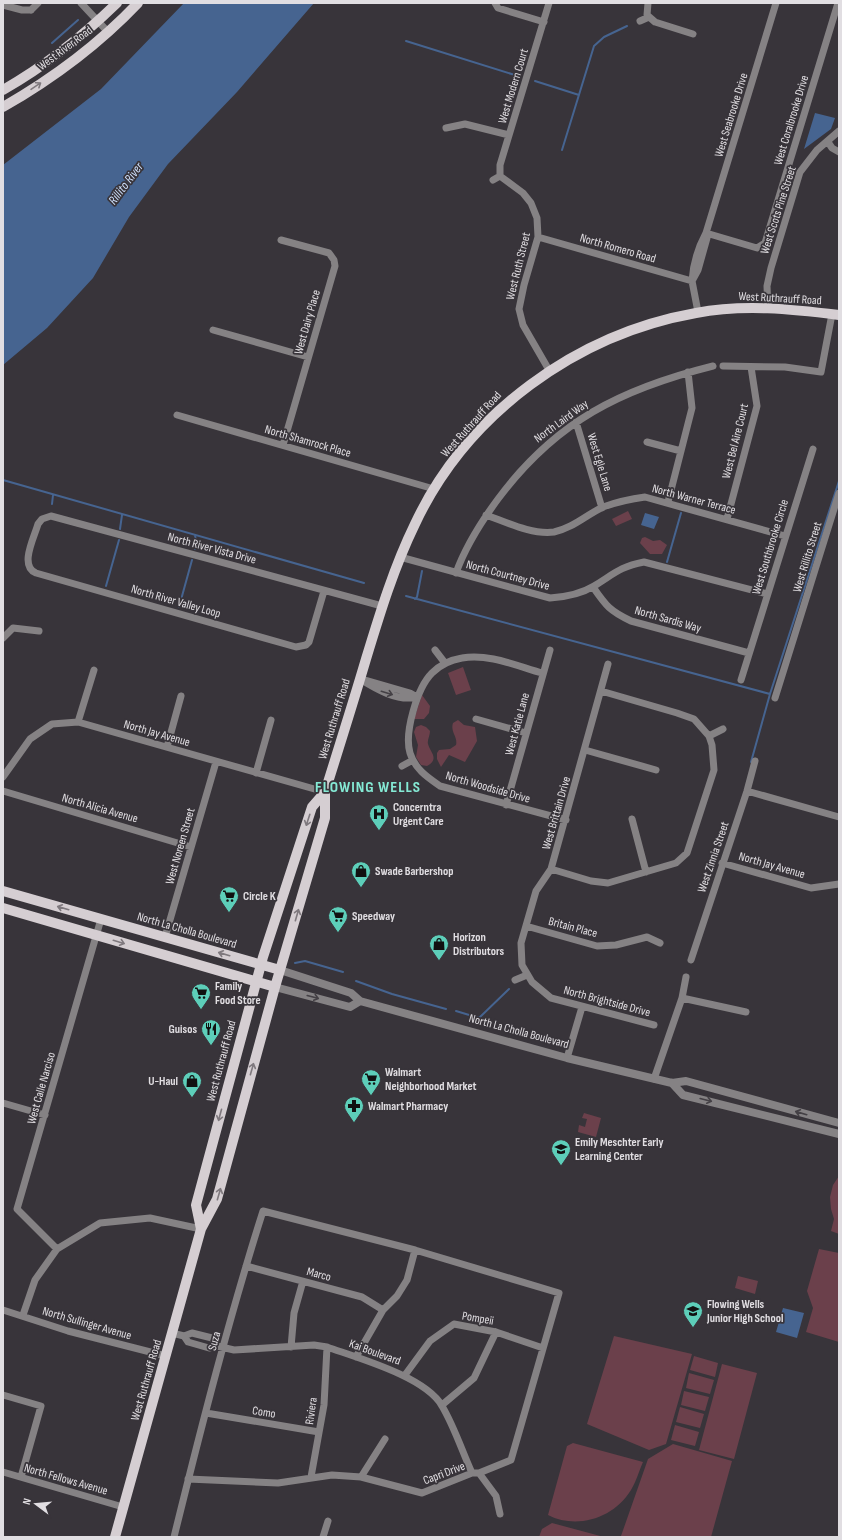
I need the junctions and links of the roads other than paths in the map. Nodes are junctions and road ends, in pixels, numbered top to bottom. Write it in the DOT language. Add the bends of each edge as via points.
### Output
graph roads {
  1 [pos="38,3"];
  2 [pos="81,3"];
  3 [pos="117,3"];
  4 [pos="138,3"];
  5 [pos="495,3"];
  6 [pos="549,3"];
  7 [pos="648,3"];
  8 [pos="776,3"];
  9 [pos="838,3"];
  10 [pos="3,5"];
  11 [pos="648,16"];
  12 [pos="98,21"];
  13 [pos="544,22"];
  14 [pos="640,22"];
  15 [pos="108,32"];
  16 [pos="693,34"];
  17 [pos="3,90"];
  18 [pos="3,107"];
  19 [pos="446,128"];
  20 [pos="839,131"];
  21 [pos="509,135"];
  22 [pos="828,142"];
  23 [pos="839,152"];
  24 [pos="500,176"];
  25 [pos="493,180"];
  26 [pos="706,233"];
  27 [pos="538,237"];
  28 [pos="281,240"];
  29 [pos="692,281"];
  30 [pos="768,309"];
  31 [pos="698,312"];
  32 [pos="835,314"];
  33 [pos="213,330"];
  34 [pos="308,357"];
  35 [pos="713,366"];
  36 [pos="723,366"];
  37 [pos="751,367"];
  38 [pos="549,370"];
  39 [pos="688,372"];
  40 [pos="177,415"];
  41 [pos="576,422"];
  42 [pos="647,442"];
  43 [pos="283,445"];
  44 [pos="813,449"];
  45 [pos="681,451"];
  46 [pos="434,489"];
  47 [pos="839,493"];
  48 [pos="668,502"];
  49 [pos="602,508"];
  50 [pos="486,516"];
  51 [pos="727,519"];
  52 [pos="38,524"];
  53 [pos="786,536"];
  54 [pos="400,557"];
  55 [pos="456,573"];
  56 [pos="593,587"];
  57 [pos="324,591"];
  58 [pos="767,594"];
  59 [pos="382,606"];
  60 [pos="39,631"];
  61 [pos="3,638"];
  62 [pos="435,650"];
  63 [pos="550,650"];
  64 [pos="749,653"];
  65 [pos="445,663"];
  66 [pos="608,664"];
  67 [pos="94,670"];
  68 [pos="542,673"];
  69 [pos="360,679"];
  70 [pos="741,680"];
  71 [pos="601,691"];
  72 [pos="181,696"];
  73 [pos="417,697"];
  74 [pos="775,698"];
  75 [pos="476,719"];
  76 [pos="271,720"];
  77 [pos="78,722"];
  78 [pos="723,729"];
  79 [pos="526,733"];
  80 [pos="709,736"];
  81 [pos="167,747"];
  82 [pos="585,750"];
  83 [pos="413,760"];
  84 [pos="755,761"];
  85 [pos="216,762"];
  86 [pos="402,766"];
  87 [pos="656,770"];
  88 [pos="256,773"];
  89 [pos="3,777"];
  90 [pos="3,791"];
  91 [pos="747,791"];
  92 [pos="325,792"];
  93 [pos="506,805"];
  94 [pos="839,817"];
  95 [pos="632,819"];
  96 [pos="566,820"];
  97 [pos="191,846"];
  98 [pos="722,863"];
  99 [pos="551,868"];
  100 [pos="646,872"];
  101 [pos="839,884"];
  102 [pos="3,891"];
  103 [pos="3,908"];
  104 [pos="101,919"];
  105 [pos="526,926"];
  106 [pos="96,935"];
  107 [pos="165,937"];
  108 [pos="660,942"];
  109 [pos="691,960"];
  110 [pos="261,965"];
  111 [pos="522,965"];
  112 [pos="280,970"];
  113 [pos="528,975"];
  114 [pos="686,977"];
  115 [pos="515,980"];
  116 [pos="256,982"];
  117 [pos="275,987"];
  118 [pos="682,998"];
  119 [pos="360,1001"];
  120 [pos="582,1007"];
  121 [pos="746,1012"];
  122 [pos="654,1025"];
  123 [pos="567,1058"];
  124 [pos="654,1079"];
  125 [pos="672,1083"];
  126 [pos="3,1103"];
  127 [pos="45,1115"];
  128 [pos="839,1123"];
  129 [pos="839,1134"];
  130 [pos="202,1229"];
  131 [pos="57,1249"];
  132 [pos="415,1250"];
  133 [pos="246,1266"];
  134 [pos="302,1281"];
  135 [pos="3,1310"];
  136 [pos="383,1310"];
  137 [pos="23,1315"];
  138 [pos="496,1332"];
  139 [pos="172,1333"];
  140 [pos="220,1346"];
  141 [pos="327,1346"];
  142 [pos="291,1347"];
  143 [pos="543,1348"];
  144 [pos="166,1356"];
  145 [pos="356,1357"];
  146 [pos="405,1375"];
  147 [pos="3,1395"];
  148 [pos="442,1405"];
  149 [pos="206,1413"];
  150 [pos="319,1432"];
  151 [pos="385,1439"];
  152 [pos="3,1472"];
  153 [pos="476,1473"];
  154 [pos="21,1477"];
  155 [pos="311,1477"];
  156 [pos="360,1477"];
  157 [pos="188,1479"];
  158 [pos="123,1506"];
  159 [pos="500,1514"];
  160 [pos="328,1521"];
  161 [pos="115,1537"];
  162 [pos="174,1537"];
  163 [pos="323,1537"];
  1 -- 10 [label="street" via="32,12"];
  2 -- 12 [label="street"];
  3 -- 12 [label="main road, West River Road"];
  4 -- 15 [label="main road, West River Road"];
  5 -- 13 [label="street" via="498,8"];
  6 -- 13 [label="street, West Modern Court"];
  7 -- 11 [label="street"];
  8 -- 26 [label="street, West Seabrooke Drive"];
  9 -- 26 [label="street, West Coralbrooke Drive" via="764,243 756,248"];
  11 -- 14 [label="street"];
  11 -- 16 [label="street" via="658,24"];
  12 -- 15 [label="street"];
  12 -- 17 [label="main road, West River Road" via="47,62"];
  13 -- 21 [label="street, West Modern Court"];
  18 -- 15 [label="main road, West River Road, one-way" via="63,68"];
  19 -- 21 [label="street" via="465,124"];
  20 -- 22 [label="street, West Scots Pine Street"];
  21 -- 24 [label="street, West Modern Court" via="500,165"];
  22 -- 23 [label="street"];
  22 -- 30 [label="street, West Scots Pine Street" via="817,150 800,172 771,268 767,286"];
  24 -- 25 [label="street"];
  24 -- 27 [label="street, West Ruth Street" via="515,186 532,203 537,218"];
  26 -- 29 [label="street" via="707,238 698,270"];
  27 -- 29 [label="street, North Romero Road"];
  27 -- 38 [label="street, West Ruth Street" via="519,309 523,325"];
  28 -- 34 [label="street, West Dairy Place" via="329,253 334,260 334,269"];
  29 -- 31 [label="street"];
  30 -- 31 [label="main road, West Ruthrauff Road"];
  30 -- 32 [label="main road, West Ruthrauff Road"];
  31 -- 38 [label="main road, West Ruthrauff Road" via="647,324 598,344"];
  32 -- 37 [label="street" via="821,372"];
  33 -- 34 [label="street"];
  34 -- 43 [label="street, West Dairy Place"];
  35 -- 39 [label="street, North Laird Way"];
  36 -- 37 [label="street"];
  37 -- 51 [label="street, West Bel Aire Court" via="757,406"];
  38 -- 46 [label="main road, West Ruthrauff Road" via="507,402 459,455"];
  39 -- 41 [label="street, North Laird Way" via="639,388 603,405"];
  39 -- 45 [label="street" via="692,408"];
  40 -- 43 [label="street, North Shamrock Place"];
  41 -- 49 [label="street, West Egle Lane"];
  41 -- 50 [label="street, North Laird Way" via="538,452"];
  42 -- 45 [label="street"];
  43 -- 46 [label="street, North Shamrock Place"];
  44 -- 53 [label="street, West Southbrooke Circle"];
  45 -- 48 [label="street"];
  46 -- 54 [label="main road, West Ruthrauff Road"];
  47 -- 74 [label="street, West Rillito Street"];
  48 -- 49 [label="street, North Warner Terrace" via="645,497 628,499"];
  48 -- 51 [label="street, North Warner Terrace"];
  49 -- 50 [label="street, North Warner Terrace" via="575,525 554,532 536,532"];
  50 -- 55 [label="street, North Laird Way" via="475,532"];
  51 -- 53 [label="street, North Warner Terrace"];
  52 -- 57 [label="street, North River Vista Drive" via="43,515 56,517"];
  52 -- 57 [label="street, North River Valley Loop" via="28,559 28,570 36,574 296,647 304,648 310,638"];
  53 -- 58 [label="street, West Southbrooke Circle"];
  54 -- 55 [label="street, North Courtney Drive"];
  54 -- 59 [label="main road, West Ruthrauff Road"];
  55 -- 56 [label="street, North Courtney Drive" via="550,598 569,596"];
  56 -- 58 [label="street, North Courtney Drive" via="612,572 644,562"];
  56 -- 64 [label="street, North Sardis Way" via="615,614 631,621"];
  57 -- 59 [label="street, North River Vista Drive"];
  58 -- 64 [label="street, West Southbrooke Circle"];
  59 -- 69 [label="main road, West Ruthrauff Road"];
  60 -- 61 [label="street" via="13,628"];
  62 -- 65 [label="street"];
  63 -- 68 [label="street, West Katie Lane"];
  64 -- 70 [label="street, West Southbrooke Circle"];
  65 -- 68 [label="street" via="480,656"];
  65 -- 73 [label="street, North Woodside Drive" via="431,674"];
  66 -- 71 [label="street, West Brittain Drive"];
  67 -- 77 [label="street"];
  68 -- 79 [label="street, West Katie Lane"];
  69 -- 73 [label="street" via="378,690 409,699"];
  69 -- 92 [label="main road, West Ruthrauff Road"];
  71 -- 80 [label="street" via="694,719"];
  71 -- 82 [label="street, West Brittain Drive"];
  72 -- 81 [label="street"];
  73 -- 83 [label="street, North Woodside Drive" via="408,733"];
  75 -- 79 [label="street"];
  76 -- 88 [label="street"];
  77 -- 81 [label="street, North Jay Avenue"];
  77 -- 89 [label="street, North Jay Avenue" via="52,724 30,739"];
  78 -- 80 [label="street"];
  79 -- 93 [label="street, West Katie Lane"];
  80 -- 100 [label="street" via="714,770 688,853 676,864"];
  81 -- 85 [label="street, North Jay Avenue"];
  82 -- 87 [label="street"];
  82 -- 96 [label="street, West Brittain Drive"];
  83 -- 86 [label="street"];
  83 -- 93 [label="street, North Woodside Drive" via="423,775 440,786"];
  84 -- 91 [label="street, West Zinnia Street"];
  85 -- 88 [label="street, North Jay Avenue"];
  85 -- 97 [label="street, West Noreen Street"];
  88 -- 92 [label="street, North Jay Avenue"];
  90 -- 97 [label="street, North Alicia Avenue"];
  91 -- 94 [label="street"];
  91 -- 98 [label="street, West Zinnia Street"];
  92 -- 110 [label="main road, West Ruthrauff Road, one-way" via="312,807"];
  112 -- 92 [label="main road, West Ruthrauff Road, one-way" via="325,818"];
  93 -- 96 [label="street, North Woodside Drive"];
  95 -- 100 [label="street"];
  96 -- 99 [label="street, West Brittain Drive"];
  97 -- 107 [label="street, West Noreen Street"];
  98 -- 101 [label="street, North Jay Avenue" via="811,888"];
  98 -- 109 [label="street, West Zinnia Street"];
  99 -- 100 [label="street" via="591,881 608,883"];
  99 -- 105 [label="street, West Brittain Drive" via="536,891"];
  104 -- 102 [label="main road, North La Cholla Boulevard, one-way"];
  103 -- 106 [label="main road, North La Cholla Boulevard"];
  104 -- 106 [label="street, West Calle Narciso"];
  104 -- 107 [label="main road, North La Cholla Boulevard"];
  105 -- 108 [label="street, Britain Place" via="597,946 616,945 647,937"];
  105 -- 111 [label="street, West Brittain Drive" via="521,943"];
  106 -- 116 [label="main road, North La Cholla Boulevard, one-way"];
  106 -- 127 [label="street, West Calle Narciso"];
  110 -- 107 [label="main road, North La Cholla Boulevard, one-way"];
  110 -- 112 [label="main road, North La Cholla Boulevard"];
  110 -- 116 [label="main road, West Ruthrauff Road"];
  111 -- 113 [label="street, North Brightside Drive"];
  112 -- 117 [label="main road, West Ruthrauff Road"];
  112 -- 119 [label="street, North La Cholla Boulevard" via="351,993"];
  113 -- 115 [label="street"];
  113 -- 120 [label="street, North Brightside Drive" via="532,982 551,998"];
  114 -- 118 [label="street"];
  116 -- 117 [label="main road, North La Cholla Boulevard"];
  116 -- 130 [label="main road, West Ruthrauff Road, one-way" via="196,1205"];
  117 -- 119 [label="street, North La Cholla Boulevard, one-way" via="350,1007"];
  130 -- 117 [label="main road, West Ruthrauff Road, one-way" via="218,1199"];
  118 -- 121 [label="street"];
  118 -- 124 [label="street"];
  119 -- 123 [label="street, North La Cholla Boulevard"];
  120 -- 122 [label="street, North Brightside Drive"];
  120 -- 123 [label="street"];
  123 -- 124 [label="street, North La Cholla Boulevard"];
  124 -- 125 [label="street, North La Cholla Boulevard"];
  128 -- 125 [label="street, North La Cholla Boulevard, one-way" via="686,1081"];
  125 -- 129 [label="street, North La Cholla Boulevard, one-way" via="683,1094"];
  126 -- 127 [label="street"];
  127 -- 131 [label="street, West Calle Narciso" via="17,1209"];
  130 -- 131 [label="street" via="150,1218 100,1223"];
  130 -- 139 [label="main road, West Ruthrauff Road"];
  131 -- 137 [label="street" via="35,1280"];
  132 -- 133 [label="street, Suza" via="263,1211"];
  132 -- 136 [label="street" via="407,1280"];
  132 -- 143 [label="street, Capri Drive" via="559,1293"];
  133 -- 134 [label="street, Marco"];
  133 -- 140 [label="street, Suza"];
  134 -- 136 [label="street, Marco" via="362,1297"];
  134 -- 142 [label="street" via="294,1313"];
  135 -- 137 [label="street, North Sullinger Avenue"];
  136 -- 145 [label="street"];
  137 -- 144 [label="street, North Sullinger Avenue" via="68,1330"];
  138 -- 143 [label="street, Pompeii"];
  138 -- 146 [label="street, Pompeii" via="454,1324 430,1341"];
  138 -- 148 [label="street" via="474,1378"];
  139 -- 140 [label="street, Kai Boulevard" via="184,1336 192,1333 212,1338"];
  139 -- 144 [label="main road, West Ruthrauff Road"];
  140 -- 142 [label="street, Kai Boulevard" via="234,1350"];
  140 -- 149 [label="street, Suza"];
  141 -- 142 [label="street, Kai Boulevard"];
  141 -- 145 [label="street, Kai Boulevard"];
  141 -- 150 [label="street, Riviera" via="324,1405"];
  143 -- 153 [label="street, Capri Drive" via="511,1460"];
  144 -- 158 [label="main road, West Ruthrauff Road"];
  145 -- 146 [label="street, Kai Boulevard"];
  146 -- 148 [label="street, Kai Boulevard" via="432,1394"];
  147 -- 154 [label="street" via="41,1406"];
  148 -- 153 [label="street, Kai Boulevard"];
  149 -- 150 [label="street, Como"];
  149 -- 157 [label="street, Suza"];
  150 -- 155 [label="street, Riviera"];
  151 -- 156 [label="street"];
  152 -- 154 [label="street, North Fellows Avenue"];
  153 -- 156 [label="street, Capri Drive" via="422,1493"];
  153 -- 159 [label="street, Kai Boulevard" via="496,1496"];
  154 -- 158 [label="street, North Fellows Avenue"];
  155 -- 156 [label="street, Capri Drive"];
  155 -- 157 [label="street, Capri Drive" via="278,1482"];
  157 -- 162 [label="street, Suza"];
  158 -- 161 [label="main road, West Ruthrauff Road"];
  160 -- 163 [label="street"];
}
